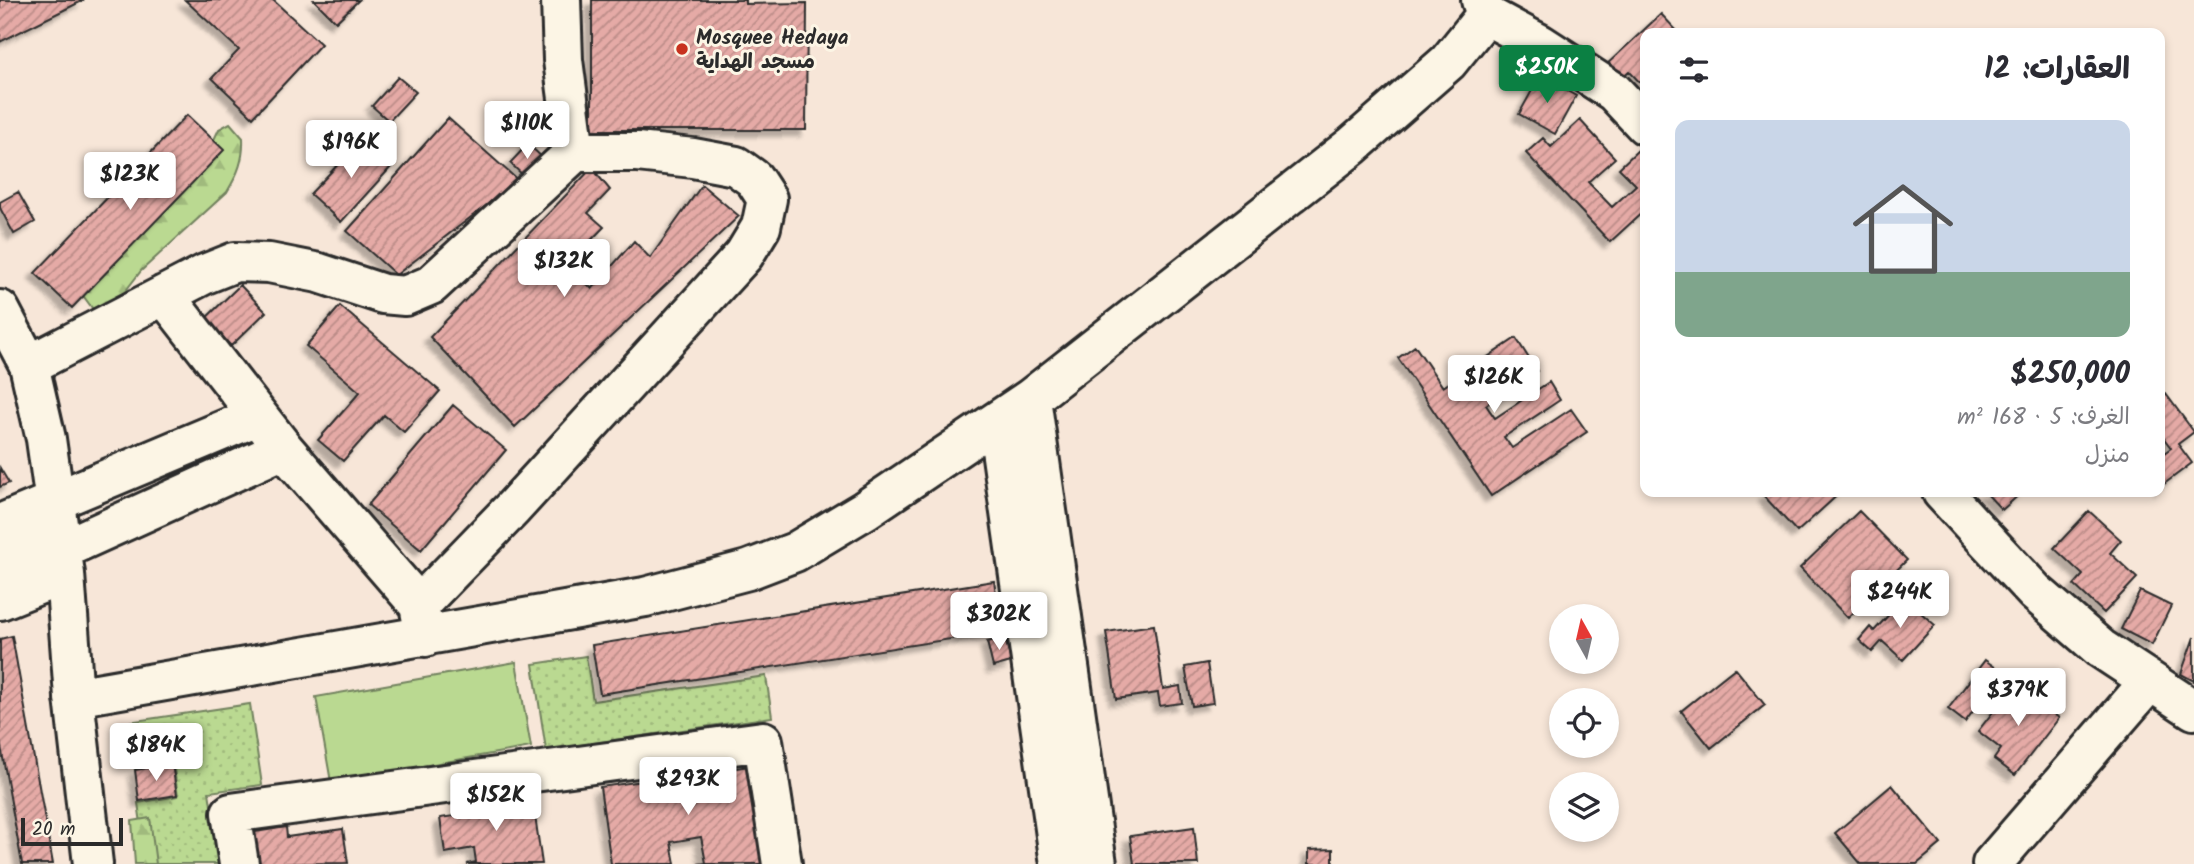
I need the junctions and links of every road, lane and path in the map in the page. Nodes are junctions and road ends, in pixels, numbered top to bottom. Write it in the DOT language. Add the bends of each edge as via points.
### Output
graph roads {
  1 [pos="561,0"];
  2 [pos="1483,8"];
  3 [pos="1640,120"];
  4 [pos="575,152"];
  5 [pos="164,295"];
  6 [pos="0,310"];
  7 [pos="29,365"];
  8 [pos="1031,398"];
  9 [pos="257,416"];
  10 [pos="997,421"];
  11 [pos="284,449"];
  12 [pos="1947,497"];
  13 [pos="0,524"];
  14 [pos="60,540"];
  15 [pos="0,563"];
  16 [pos="0,600"];
  17 [pos="422,621"];
  18 [pos="2150,681"];
  19 [pos="74,697"];
  20 [pos="2194,710"];
  21 [pos="93,864"];
  22 [pos="239,864"];
  23 [pos="782,864"];
  24 [pos="1060,864"];
  25 [pos="1097,864"];
  26 [pos="1993,864"];
  1 -- 4 [label="street"];
  2 -- 3 [label="street" via="1614,92"];
  2 -- 8 [label="street" via="1448,62 1352,146"];
  4 -- 5 [label="street" via="431,285 405,296 383,294 319,273 235,262"];
  4 -- 17 [label="street" via="637,152 736,166 754,179 766,199 761,227 744,256 513,508"];
  5 -- 7 [label="street"];
  5 -- 9 [label="street"];
  6 -- 7 [label="street"];
  7 -- 14 [label="street" via="46,439"];
  8 -- 10 [label="street"];
  8 -- 25 [label="street"];
  9 -- 11 [label="street"];
  9 -- 14 [label="street"];
  10 -- 17 [label="street" via="795,552 748,570 645,597"];
  10 -- 24 [label="street"];
  11 -- 14 [label="street"];
  11 -- 17 [label="street"];
  12 -- 18 [label="street" via="2035,592 2100,648"];
  13 -- 14 [label="street"];
  14 -- 15 [label="street"];
  14 -- 16 [label="street"];
  14 -- 19 [label="street"];
  17 -- 19 [label="street"];
  18 -- 20 [label="street"];
  18 -- 26 [label="street"];
  19 -- 21 [label="street"];
  22 -- 23 [label="street" via="231,813 763,741"];
}
